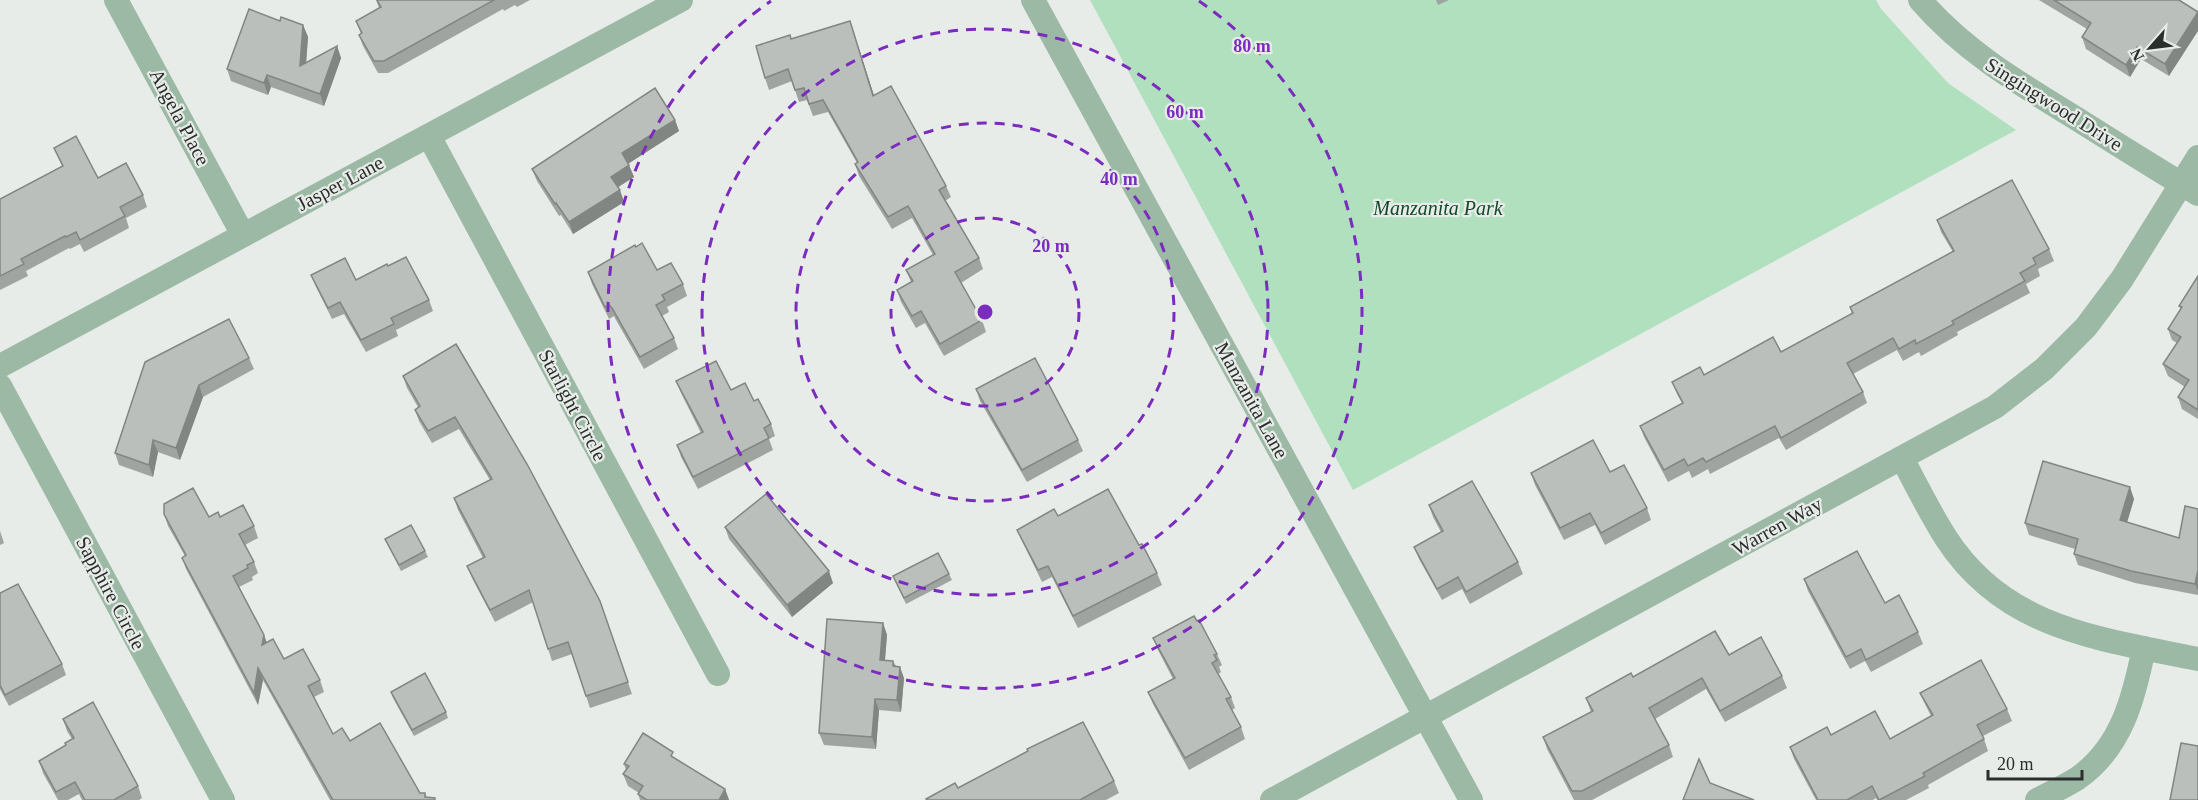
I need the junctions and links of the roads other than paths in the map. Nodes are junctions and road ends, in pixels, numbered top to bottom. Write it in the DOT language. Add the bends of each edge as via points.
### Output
graph roads {
  1 [pos="116,0"];
  2 [pos="681,0"];
  3 [pos="1033,0"];
  4 [pos="1920,0"];
  5 [pos="429,136"];
  6 [pos="2198,157"];
  7 [pos="2190,189"];
  8 [pos="243,235"];
  9 [pos="0,366"];
  10 [pos="0,386"];
  11 [pos="1902,458"];
  12 [pos="2144,648"];
  13 [pos="2198,659"];
  14 [pos="718,674"];
  15 [pos="1425,717"];
  16 [pos="223,800"];
  17 [pos="1272,800"];
  18 [pos="1470,800"];
  19 [pos="2037,800"];
  1 -- 8 [label="street, Angela Place"];
  2 -- 5 [label="street, Jasper Lane"];
  3 -- 15 [label="street, Manzanita Lane"];
  4 -- 7 [label="street, Singingwood Drive" via="1972,51"];
  5 -- 8 [label="street, Jasper Lane"];
  5 -- 14 [label="street, Starlight Circle"];
  6 -- 7 [label="street, Warren Way"];
  7 -- 11 [label="street, Warren Way" via="2086,327 2044,369 1995,406"];
  8 -- 9 [label="street, Jasper Lane"];
  10 -- 16 [label="street, Sapphire Circle"];
  11 -- 12 [label="street" via="1947,540 1974,573 2008,602 2047,622 2085,635"];
  11 -- 15 [label="street, Warren Way"];
  12 -- 13 [label="street"];
  12 -- 19 [label="street" via="2125,722 2105,753 2079,777"];
  15 -- 17 [label="street, Warren Way"];
  15 -- 18 [label="street, Manzanita Lane"];
}
